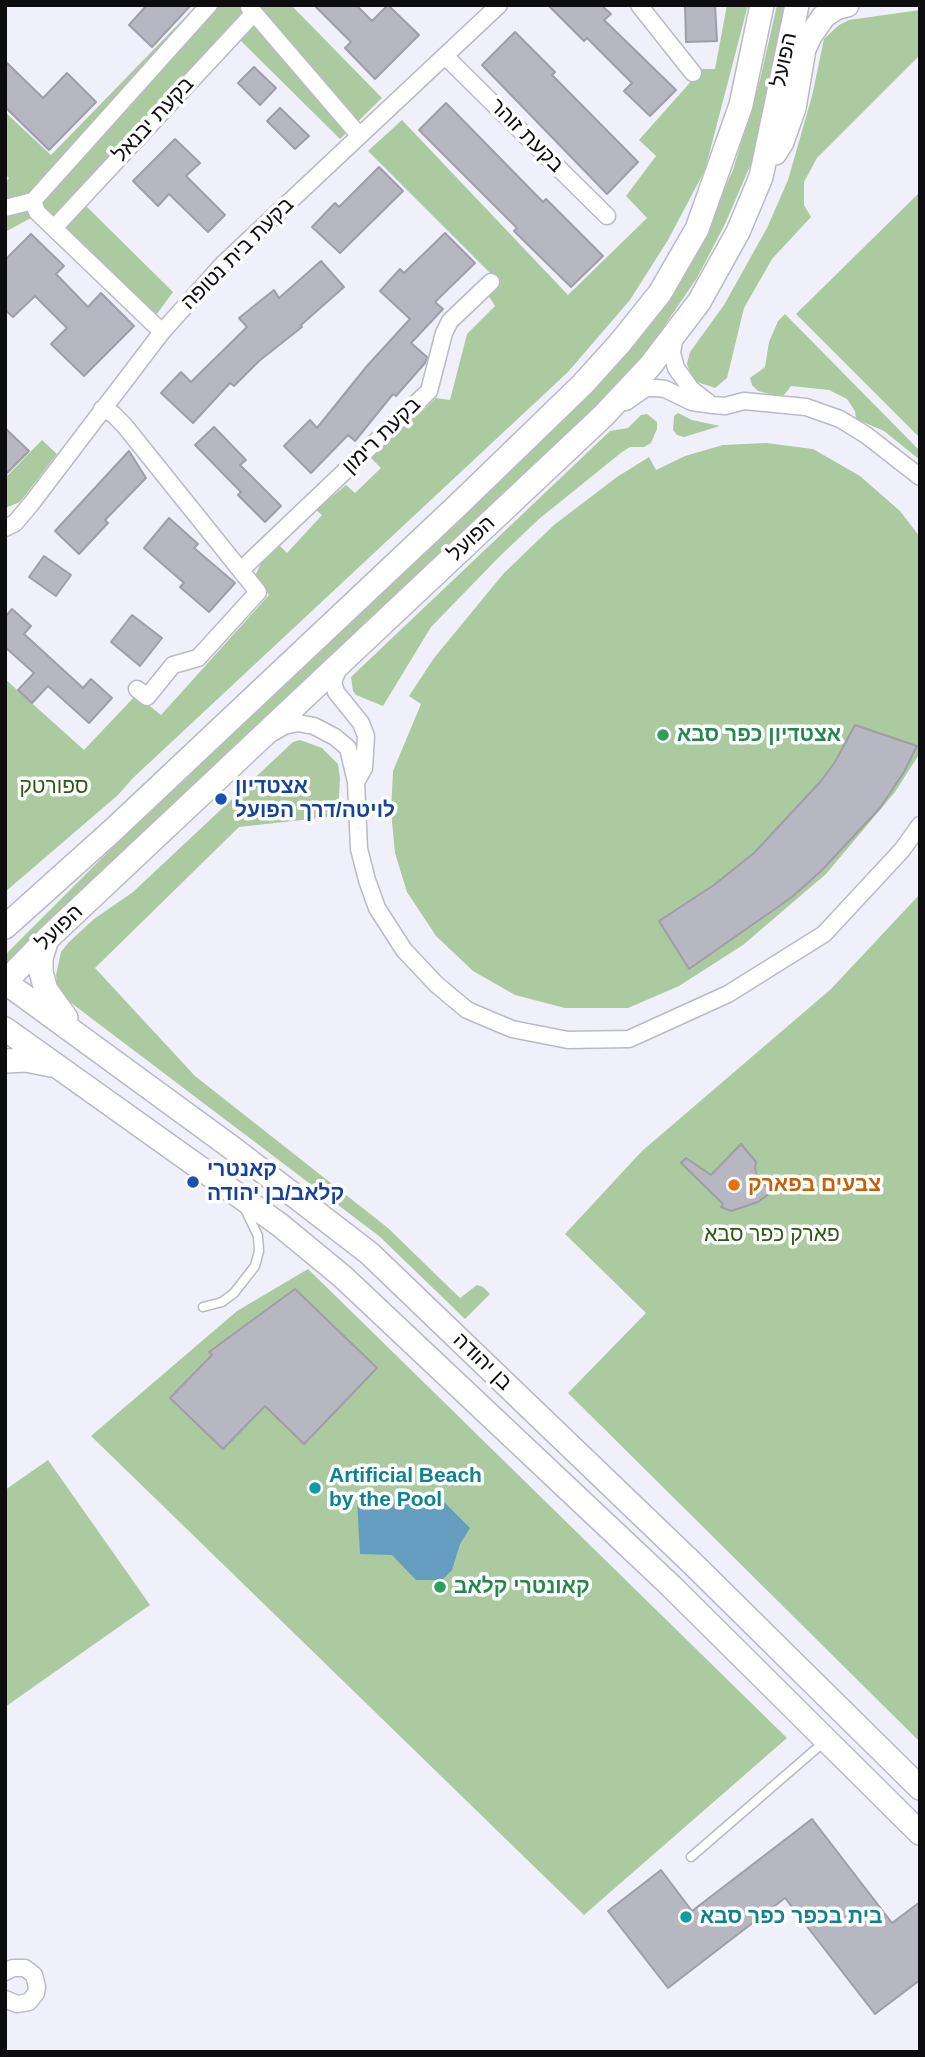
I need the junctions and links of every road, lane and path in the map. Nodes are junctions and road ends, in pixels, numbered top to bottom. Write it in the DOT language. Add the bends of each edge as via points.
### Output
graph roads {
  1 [pos="209,5"];
  2 [pos="499,5"];
  3 [pos="639,5"];
  4 [pos="762,5"];
  5 [pos="797,5"];
  6 [pos="847,5"];
  7 [pos="251,9"];
  8 [pos="446,57"];
  9 [pos="692,73"];
  10 [pos="359,135"];
  11 [pos="761,177"];
  12 [pos="33,201"];
  13 [pos="5,208"];
  14 [pos="607,216"];
  15 [pos="54,228"];
  16 [pos="491,282"];
  17 [pos="162,332"];
  18 [pos="675,334"];
  19 [pos="713,405"];
  20 [pos="102,409"];
  21 [pos="603,416"];
  22 [pos="920,477"];
  23 [pos="5,528"];
  24 [pos="241,570"];
  25 [pos="342,661"];
  26 [pos="137,689"];
  27 [pos="247,751"];
  28 [pos="356,782"];
  29 [pos="920,825"];
  30 [pos="15,912"];
  31 [pos="5,927"];
  32 [pos="47,939"];
  33 [pos="5,982"];
  34 [pos="5,1029"];
  35 [pos="80,1038"];
  36 [pos="5,1061"];
  37 [pos="62,1069"];
  38 [pos="224,1186"];
  39 [pos="202,1307"];
  40 [pos="826,1740"];
  41 [pos="920,1788"];
  42 [pos="920,1833"];
  43 [pos="691,1857"];
  44 [pos="8,1965"];
  45 [pos="5,1999"];
  1 -- 12 [label="street, בקעת יבנאל"];
  2 -- 8 [label="street, בקעת בית נטופה"];
  3 -- 9 [label="street"];
  4 -- 30 [label="main road, הפועל" via="741,105 697,229 660,293 620,343 457,506 112,831"];
  5 -- 11 [label="main road, הפועל"];
  6 -- 11 [label="main road" via="824,16 810,36 794,108 782,142"];
  7 -- 10 [label="street"];
  7 -- 15 [label="street, בקעת יבנאל"];
  8 -- 10 [label="street, בקעת בית נטופה"];
  8 -- 14 [label="street, בקעת זוהר"];
  10 -- 17 [label="street, בקעת בית נטופה" via="222,265"];
  11 -- 18 [label="main road, הפועל" via="738,232 699,302"];
  12 -- 13 [label="street"];
  12 -- 15 [label="street" via="37,212"];
  15 -- 17 [label="street"];
  16 -- 24 [label="street, בקעת רימון" via="450,321 429,391"];
  17 -- 20 [label="street, בקעת בית נטופה"];
  18 -- 19 [label="street" via="672,352 682,380"];
  18 -- 21 [label="main road, הפועל"];
  19 -- 21 [label="street" via="692,402 665,389 646,388"];
  19 -- 22 [label="street" via="744,401 806,407 840,419"];
  20 -- 23 [label="street, בקעת בית נטופה" via="31,504"];
  20 -- 24 [label="street" via="124,425"];
  21 -- 25 [label="main road, הפועל"];
  24 -- 26 [label="street" via="258,592 198,659 173,665 147,697"];
  25 -- 27 [label="main road, הפועל"];
  25 -- 28 [label="street" via="333,682 336,692 366,736 364,768"];
  27 -- 28 [label="street" via="284,726 314,726 348,748"];
  27 -- 32 [label="main road, הפועל"];
  28 -- 29 [label="street" via="359,849 367,880 377,908 404,950 467,1010 512,1029 568,1040 629,1039 728,994 824,934"];
  30 -- 31 [label="main road, הפועל"];
  32 -- 33 [label="main road, הפועל"];
  32 -- 35 [label="main road" via="41,958 46,990"];
  33 -- 35 [label="main road, בן יהודה"];
  34 -- 37 [label="main road, בן יהודה"];
  35 -- 41 [label="main road, בן יהודה" via="369,1253"];
  36 -- 37 [label="main road" via="26,1060"];
  37 -- 38 [label="main road, בן יהודה"];
  38 -- 39 [label="lane" via="253,1223 259,1251 255,1266 234,1293"];
  38 -- 40 [label="main road, בן יהודה" via="343,1277 671,1586"];
  40 -- 42 [label="main road, בן יהודה"];
  40 -- 43 [label="lane"];
  44 -- 45 [label="street" via="25,1968 34,1975 37,1987 29,2002"];
}
